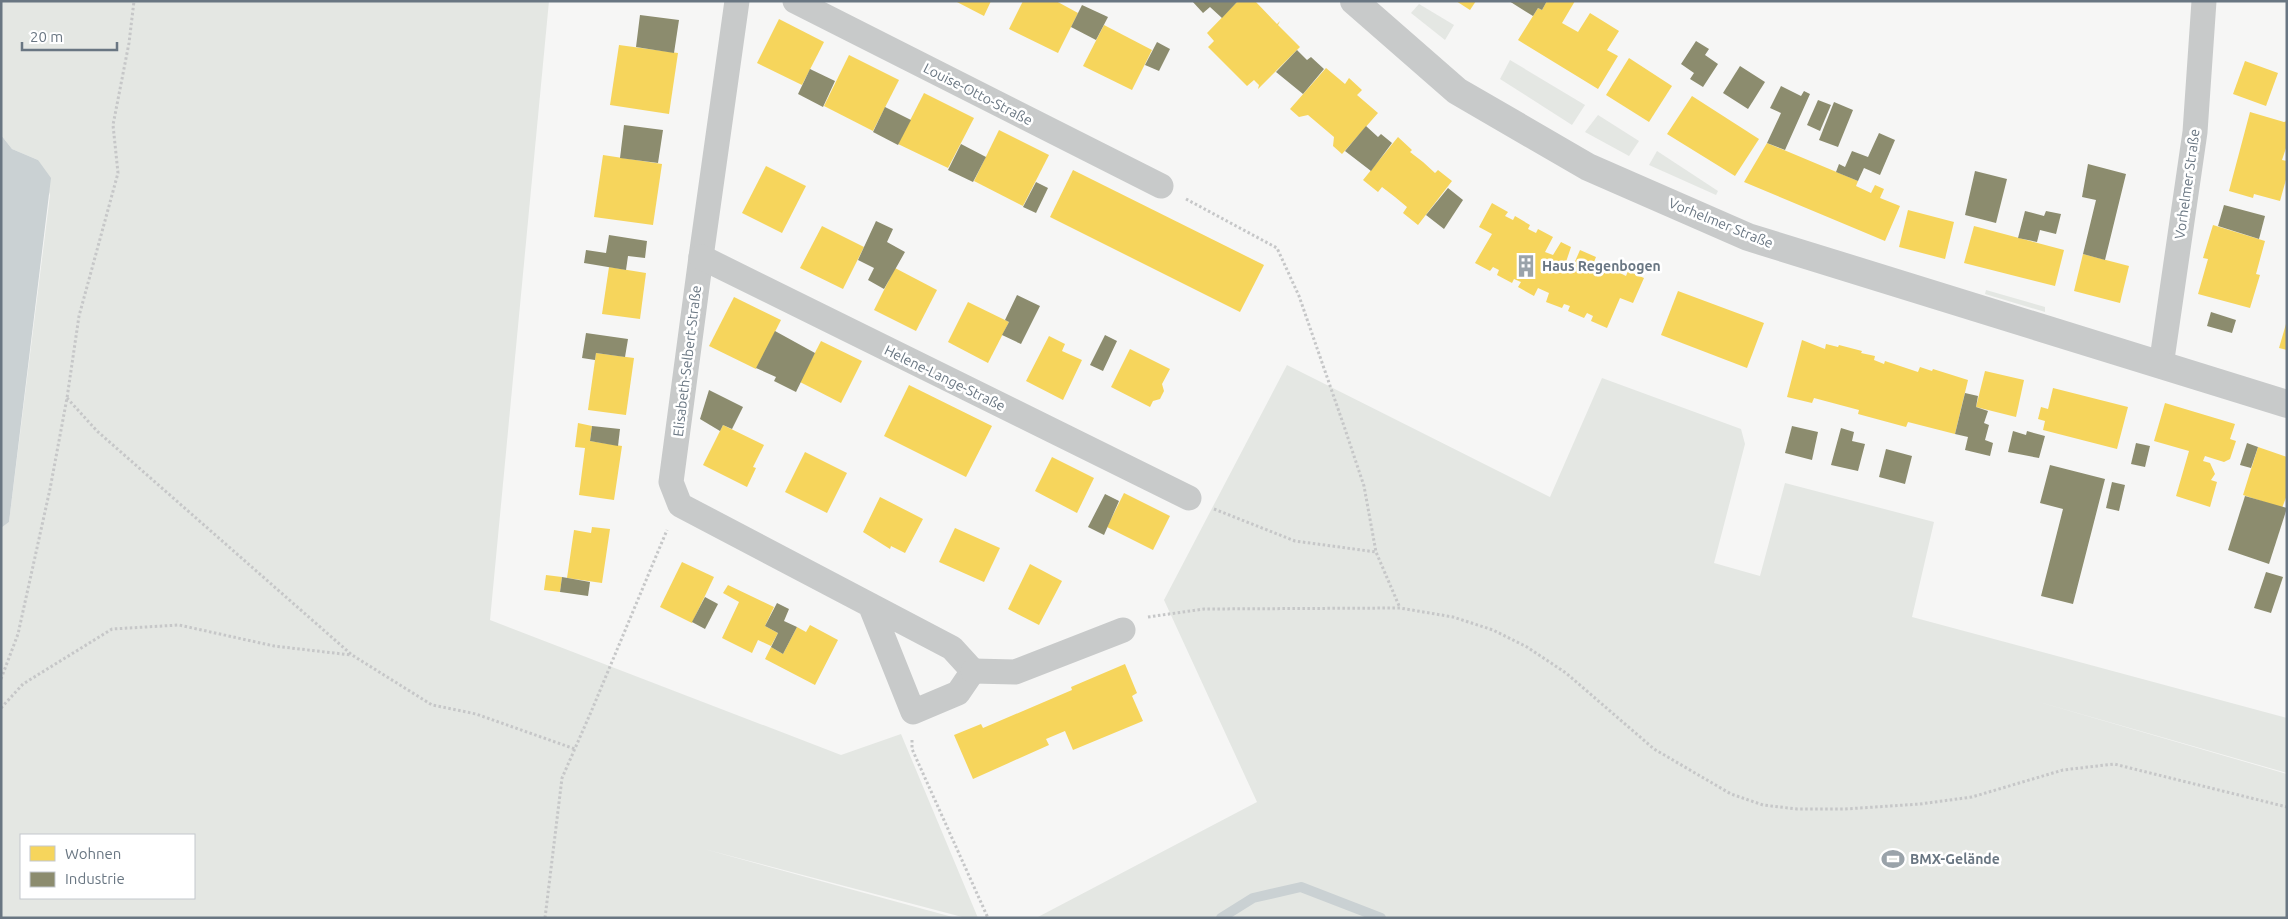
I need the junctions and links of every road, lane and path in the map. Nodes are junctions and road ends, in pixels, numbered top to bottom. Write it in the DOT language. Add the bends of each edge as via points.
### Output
graph roads {
  1 [pos="134,1"];
  2 [pos="738,1"];
  3 [pos="795,1"];
  4 [pos="1354,1"];
  5 [pos="2204,1"];
  6 [pos="1161,186"];
  7 [pos="700,257"];
  8 [pos="2161,366"];
  9 [pos="67,398"];
  10 [pos="2287,404"];
  11 [pos="1189,498"];
  12 [pos="680,505"];
  13 [pos="1376,552"];
  14 [pos="871,607"];
  15 [pos="1400,608"];
  16 [pos="1123,630"];
  17 [pos="352,655"];
  18 [pos="974,671"];
  19 [pos="1,679"];
  20 [pos="1,708"];
  21 [pos="913,712"];
  22 [pos="575,749"];
  23 [pos="2287,807"];
  24 [pos="545,918"];
  25 [pos="988,918"];
  1 -- 9 [label="path" via="113,125 118,173 79,316"];
  2 -- 7 [label="street, Elisabeth-Selbert-Straße"];
  3 -- 6 [label="street, Louise-Otto-Straße"];
  4 -- 8 [label="street, Vorhelmer Straße" via="1457,90 1588,167 1748,237"];
  5 -- 8 [label="street, Vorhelmer Straße" via="2195,132"];
  6 -- 13 [label="path" via="1277,248 1299,296 1364,486"];
  7 -- 11 [label="street, Helene-Lange-Straße"];
  7 -- 12 [label="street, Elisabeth-Selbert-Straße" via="671,482"];
  8 -- 10 [label="street, Vorhelmer Straße"];
  9 -- 17 [label="path" via="97,431"];
  9 -- 19 [label="path" via="18,634"];
  11 -- 13 [label="path" via="1296,541"];
  12 -- 14 [label="street"];
  12 -- 22 [label="path" via="664,534"];
  13 -- 15 [label="path"];
  14 -- 18 [label="street" via="952,648"];
  14 -- 21 [label="street"];
  15 -- 16 [label="path" via="1204,609 1150,616"];
  15 -- 23 [label="path" via="1452,617 1493,630 1526,646 1566,673 1654,749 1731,794 1763,806 1836,809 1920,804 1972,797 2063,770 2114,764"];
  16 -- 18 [label="street" via="1015,672"];
  17 -- 20 [label="path" via="274,646 179,624 112,630 24,684"];
  17 -- 22 [label="path" via="432,705 476,714"];
  18 -- 21 [label="street" via="958,693"];
  21 -- 25 [label="path" via="912,749"];
  22 -- 24 [label="path" via="562,778"];
}
